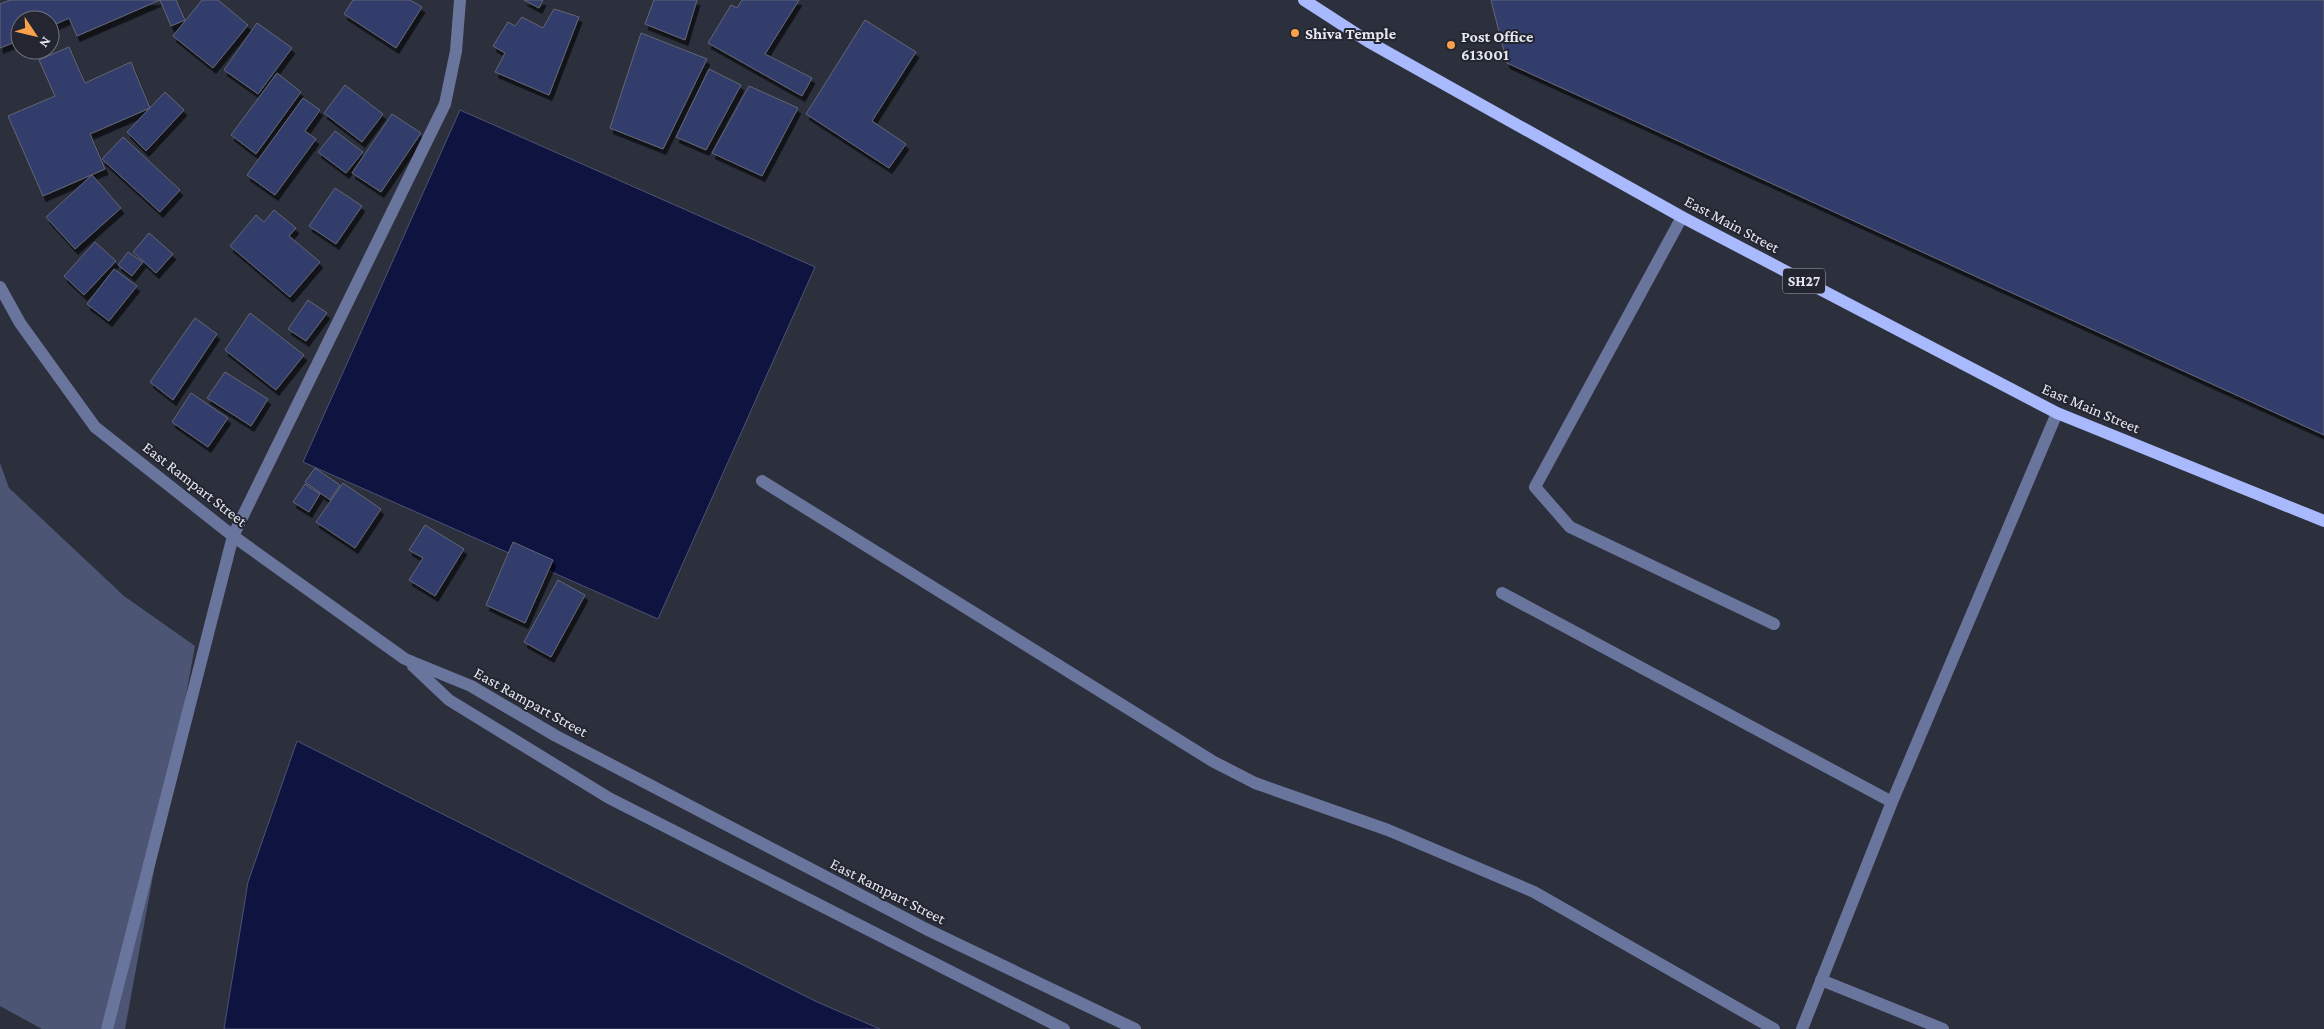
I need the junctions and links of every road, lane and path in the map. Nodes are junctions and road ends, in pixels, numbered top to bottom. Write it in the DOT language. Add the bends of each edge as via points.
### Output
graph roads {
  1 [pos="460,0"];
  2 [pos="1304,0"];
  3 [pos="1682,217"];
  4 [pos="0,287"];
  5 [pos="2057,413"];
  6 [pos="762,481"];
  7 [pos="2324,521"];
  8 [pos="233,536"];
  9 [pos="1502,593"];
  10 [pos="1774,624"];
  11 [pos="405,659"];
  12 [pos="1892,802"];
  13 [pos="1821,980"];
  14 [pos="107,1029"];
  15 [pos="1064,1029"];
  16 [pos="1135,1029"];
  17 [pos="1774,1029"];
  18 [pos="1802,1029"];
  19 [pos="1943,1029"];
  1 -- 8 [label="street" via="456,50 445,104"];
  2 -- 3 [label="main road, East Main Street / SH27" via="1369,42"];
  3 -- 5 [label="main road, East Main Street / SH27"];
  3 -- 10 [label="street" via="1535,487 1570,527"];
  4 -- 8 [label="street, East Rampart Street" via="20,323 95,427"];
  5 -- 7 [label="main road, East Main Street / SH27"];
  5 -- 12 [label="street"];
  6 -- 17 [label="street" via="1214,762 1255,783 1388,830 1534,892"];
  8 -- 11 [label="street, East Rampart Street"];
  8 -- 14 [label="street"];
  9 -- 12 [label="street"];
  11 -- 15 [label="street" via="449,700 609,798"];
  11 -- 16 [label="street, East Rampart Street" via="471,686 556,736 917,925"];
  12 -- 13 [label="street"];
  13 -- 18 [label="street"];
  13 -- 19 [label="street"];
}
